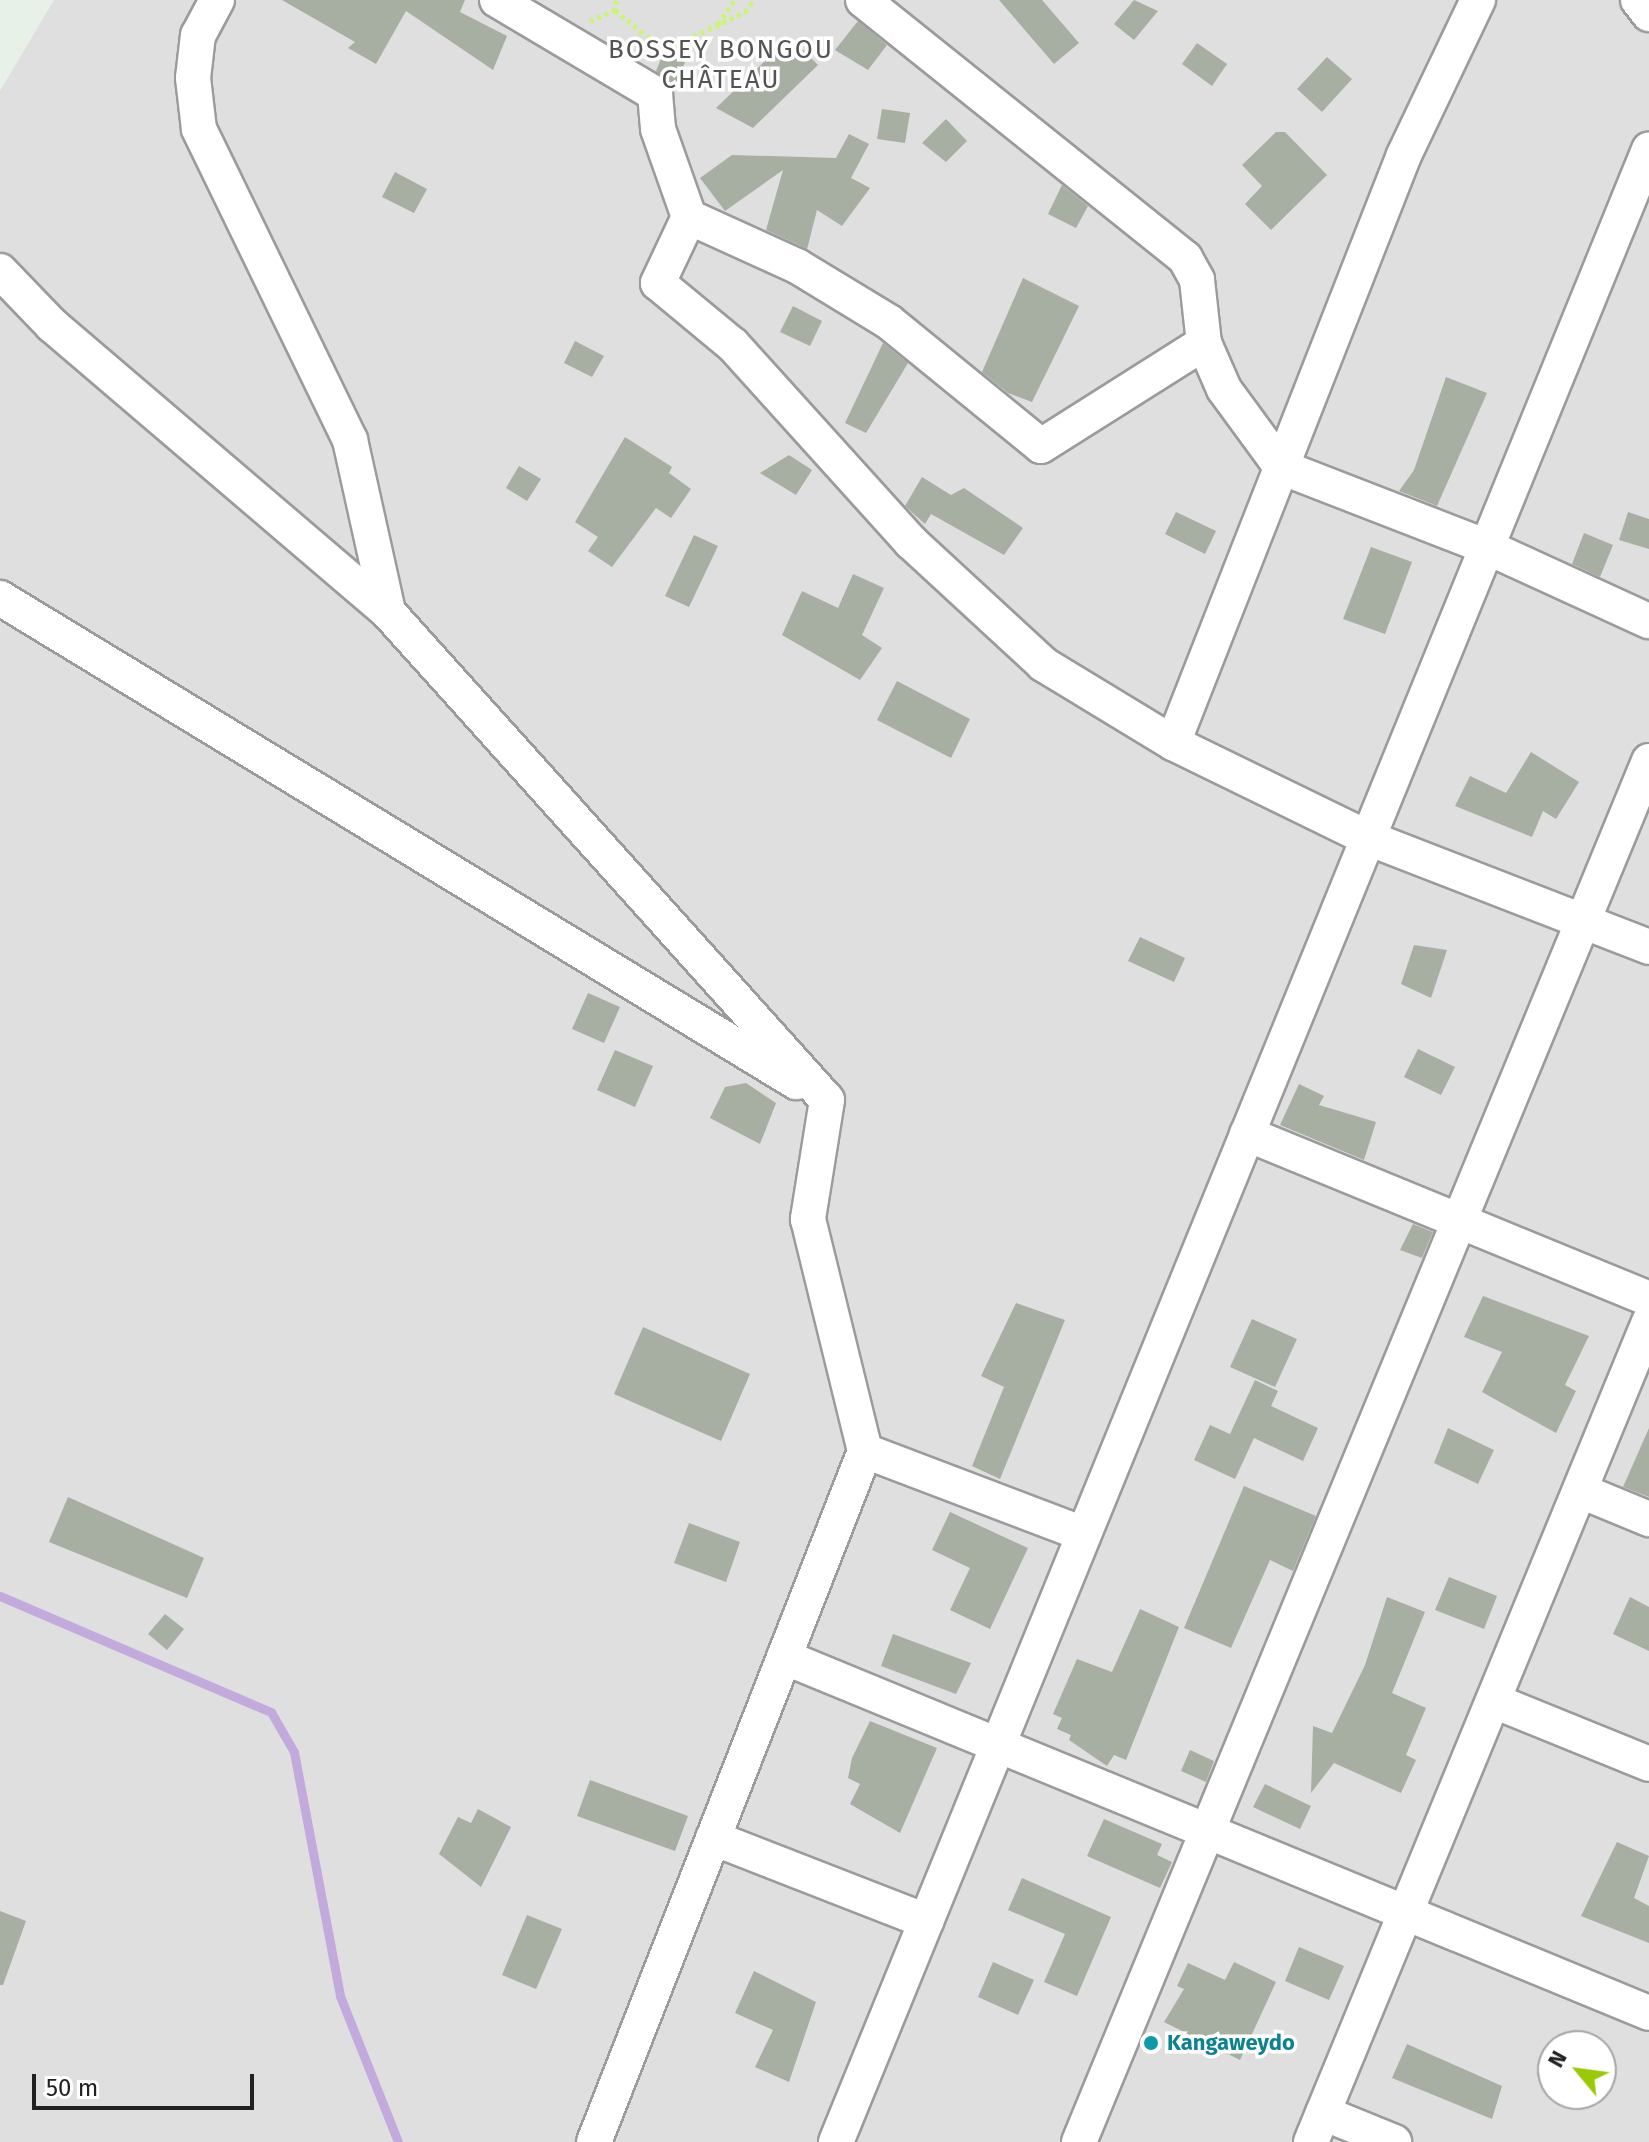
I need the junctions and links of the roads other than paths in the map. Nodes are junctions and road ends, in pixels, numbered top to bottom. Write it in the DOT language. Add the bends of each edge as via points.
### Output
graph roads {
  1 [pos="217,0"];
  2 [pos="497,0"];
  3 [pos="863,0"];
  4 [pos="1478,0"];
  5 [pos="1638,0"];
  6 [pos="1649,14"];
  7 [pos="1649,150"];
  8 [pos="689,217"];
  9 [pos="0,271"];
  10 [pos="1204,343"];
  11 [pos="1281,467"];
  12 [pos="1487,547"];
  13 [pos="0,598"];
  14 [pos="388,612"];
  15 [pos="1649,621"];
  16 [pos="1173,743"];
  17 [pos="1649,761"];
  18 [pos="1368,838"];
  19 [pos="1582,921"];
  20 [pos="1649,947"];
  21 [pos="827,1100"];
  22 [pos="1247,1134"];
  23 [pos="1458,1221"];
  24 [pos="1649,1299"];
  25 [pos="1649,1322"];
  26 [pos="865,1451"];
  27 [pos="1581,1491"];
  28 [pos="1649,1519"];
  29 [pos="1084,1534"];
  30 [pos="784,1657"];
  31 [pos="1494,1701"];
  32 [pos="998,1745"];
  33 [pos="1649,1764"];
  34 [pos="1207,1831"];
  35 [pos="713,1838"];
  36 [pos="1406,1913"];
  37 [pos="926,1921"];
  38 [pos="1649,2013"];
  39 [pos="1317,2128"];
  40 [pos="594,2142"];
  41 [pos="836,2142"];
  42 [pos="1079,2142"];
  43 [pos="1394,2142"];
  1 -- 14 [label="street" via="198,35 193,78 199,129 350,440"];
  2 -- 8 [label="street" via="655,94 658,129"];
  3 -- 10 [label="street" via="1185,258 1197,280"];
  4 -- 11 [label="street" via="1404,155"];
  5 -- 6 [label="street"];
  7 -- 12 [label="street"];
  8 -- 10 [label="street" via="797,266 889,322 1041,446"];
  8 -- 16 [label="street" via="658,283 733,345 911,542 983,611 1043,664"];
  9 -- 14 [label="street" via="52,325"];
  10 -- 11 [label="street" via="1224,389"];
  11 -- 12 [label="street"];
  11 -- 16 [label="street"];
  12 -- 15 [label="street"];
  12 -- 18 [label="street"];
  13 -- 21 [label="street"];
  14 -- 21 [label="street"];
  16 -- 18 [label="street"];
  17 -- 19 [label="street"];
  18 -- 19 [label="street"];
  18 -- 22 [label="street"];
  19 -- 20 [label="street"];
  19 -- 23 [label="street"];
  21 -- 26 [label="street" via="808,1219"];
  22 -- 23 [label="street"];
  22 -- 29 [label="street"];
  23 -- 24 [label="street"];
  23 -- 34 [label="street"];
  25 -- 27 [label="street"];
  26 -- 29 [label="street"];
  26 -- 30 [label="street"];
  27 -- 28 [label="street"];
  27 -- 31 [label="street"];
  29 -- 32 [label="street"];
  30 -- 32 [label="street"];
  30 -- 35 [label="street"];
  31 -- 33 [label="street"];
  31 -- 36 [label="street"];
  32 -- 34 [label="street"];
  32 -- 37 [label="street"];
  34 -- 36 [label="street"];
  34 -- 42 [label="street"];
  35 -- 37 [label="street"];
  35 -- 40 [label="street"];
  36 -- 38 [label="street"];
  36 -- 39 [label="street"];
  37 -- 41 [label="street"];
  39 -- 43 [label="street"];
}
